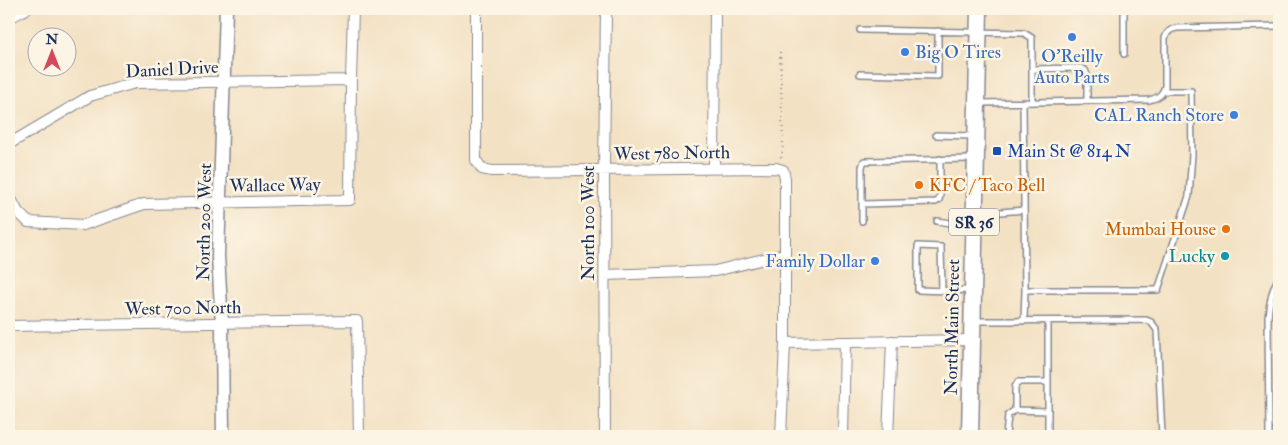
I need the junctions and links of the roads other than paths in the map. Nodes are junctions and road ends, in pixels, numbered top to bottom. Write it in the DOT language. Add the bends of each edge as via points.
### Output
graph roads {
  1 [pos="26,9"];
  2 [pos="226,9"];
  3 [pos="353,9"];
  4 [pos="476,9"];
  5 [pos="606,9"];
  6 [pos="715,9"];
  7 [pos="979,9"];
  8 [pos="1124,9"];
  9 [pos="9,18"];
  10 [pos="1279,26"];
  11 [pos="860,30"];
  12 [pos="938,31"];
  13 [pos="979,32"];
  14 [pos="1124,54"];
  15 [pos="1032,69"];
  16 [pos="860,74"];
  17 [pos="351,80"];
  18 [pos="224,83"];
  19 [pos="1163,91"];
  20 [pos="1087,101"];
  21 [pos="1023,102"];
  22 [pos="1032,102"];
  23 [pos="977,103"];
  24 [pos="936,135"];
  25 [pos="976,136"];
  26 [pos="9,144"];
  27 [pos="940,159"];
  28 [pos="976,159"];
  29 [pos="714,168"];
  30 [pos="604,170"];
  31 [pos="9,195"];
  32 [pos="221,202"];
  33 [pos="862,204"];
  34 [pos="1024,210"];
  35 [pos="975,220"];
  36 [pos="862,221"];
  37 [pos="937,221"];
  38 [pos="784,254"];
  39 [pos="605,275"];
  40 [pos="1279,277"];
  41 [pos="1276,287"];
  42 [pos="973,290"];
  43 [pos="1025,290"];
  44 [pos="942,291"];
  45 [pos="972,320"];
  46 [pos="1024,320"];
  47 [pos="1048,321"];
  48 [pos="222,324"];
  49 [pos="9,326"];
  50 [pos="972,340"];
  51 [pos="845,342"];
  52 [pos="892,342"];
  53 [pos="785,343"];
  54 [pos="1048,382"];
  55 [pos="1016,410"];
  56 [pos="1048,411"];
  57 [pos="223,436"];
  58 [pos="359,436"];
  59 [pos="605,436"];
  60 [pos="781,436"];
  61 [pos="843,436"];
  62 [pos="888,436"];
  63 [pos="970,436"];
  64 [pos="1006,436"];
  65 [pos="1048,436"];
  66 [pos="1162,436"];
  67 [pos="1270,436"];
  1 -- 9 [label="street"];
  2 -- 18 [label="street, North 200 West"];
  3 -- 17 [label="street"];
  4 -- 30 [label="street, West 780 North" via="476,160 482,170"];
  5 -- 30 [label="street, North 100 West"];
  6 -- 29 [label="street"];
  7 -- 13 [label="highway, North Main Street / SR 36"];
  8 -- 14 [label="lane"];
  10 -- 19 [label="lane" via="1171,29 1165,38"];
  11 -- 12 [label="lane"];
  12 -- 13 [label="lane"];
  12 -- 16 [label="lane" via="938,76"];
  13 -- 15 [label="lane" via="1024,33 1032,38"];
  13 -- 23 [label="highway, North Main Street / SR 36"];
  15 -- 20 [label="lane" via="1085,70"];
  15 -- 22 [label="lane"];
  17 -- 18 [label="street, Daniel Drive"];
  17 -- 32 [label="street, Wallace Way" via="350,200"];
  18 -- 26 [label="street, Daniel Drive" via="135,83 90,96"];
  18 -- 32 [label="street, North 200 West"];
  19 -- 20 [label="lane" via="1149,100"];
  19 -- 43 [label="lane" via="1190,91 1192,154 1189,196 1158,290"];
  20 -- 22 [label="lane"];
  21 -- 22 [label="lane"];
  21 -- 23 [label="lane"];
  21 -- 34 [label="lane"];
  23 -- 25 [label="highway, North Main Street / SR 36"];
  24 -- 25 [label="lane"];
  25 -- 28 [label="highway, North Main Street / SR 36"];
  27 -- 28 [label="lane"];
  27 -- 33 [label="lane" via="940,196 936,202"];
  27 -- 33 [label="lane" via="864,161"];
  28 -- 35 [label="highway, North Main Street / SR 36"];
  29 -- 30 [label="street, West 780 North"];
  29 -- 38 [label="street, West 780 North" via="782,170 785,178"];
  30 -- 39 [label="street, North 100 West"];
  31 -- 32 [label="street, Wallace Way" via="28,222 83,225 144,204"];
  32 -- 48 [label="street, North 200 West" via="218,256"];
  33 -- 36 [label="lane"];
  34 -- 35 [label="lane"];
  34 -- 43 [label="lane"];
  35 -- 37 [label="lane"];
  35 -- 42 [label="highway, North Main Street / SR 36"];
  38 -- 39 [label="street" via="715,271"];
  38 -- 53 [label="street"];
  39 -- 59 [label="street, North 100 West"];
  40 -- 41 [label="lane"];
  41 -- 67 [label="lane" via="1269,302 1268,317"];
  42 -- 44 [label="lane"];
  42 -- 45 [label="highway, North Main Street / SR 36"];
  43 -- 46 [label="lane"];
  44 -- 44 [label="lane" via="918,290 918,246 941,246"];
  45 -- 46 [label="lane"];
  45 -- 50 [label="highway, North Main Street / SR 36"];
  46 -- 47 [label="lane"];
  47 -- 54 [label="lane"];
  47 -- 66 [label="lane" via="1146,320 1155,325"];
  48 -- 49 [label="street, West 700 North"];
  48 -- 57 [label="street, North 200 West"];
  48 -- 58 [label="street, West 700 North" via="357,321"];
  50 -- 52 [label="street"];
  50 -- 63 [label="highway, North Main Street / SR 36"];
  51 -- 52 [label="street"];
  51 -- 53 [label="street"];
  51 -- 61 [label="street"];
  52 -- 62 [label="street"];
  53 -- 60 [label="street"];
  54 -- 55 [label="lane" via="1018,382 1015,386"];
  54 -- 56 [label="lane"];
  55 -- 56 [label="lane"];
  55 -- 64 [label="lane" via="1008,415"];
  56 -- 65 [label="lane"];
}
